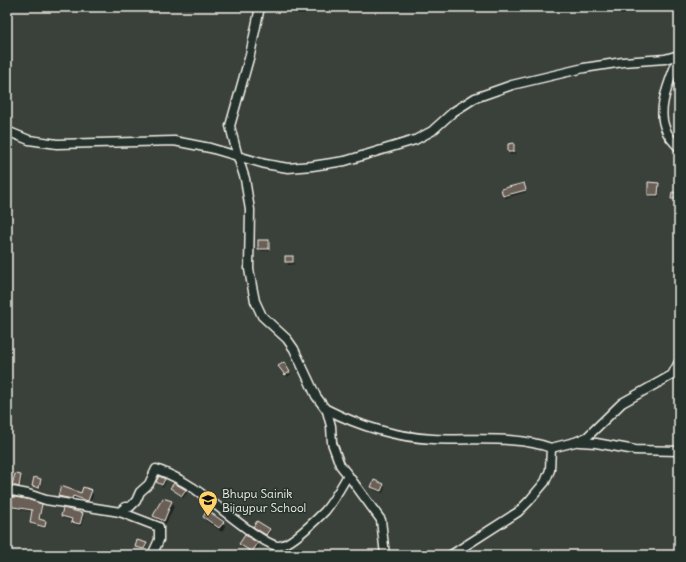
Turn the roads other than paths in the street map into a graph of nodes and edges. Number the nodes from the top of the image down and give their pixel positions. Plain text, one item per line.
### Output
1 (260, 7) edge
2 (679, 54) edge
3 (7, 131) edge
4 (679, 148) edge
5 (238, 157) junction
6 (679, 362) edge
7 (326, 409) junction
8 (575, 442) junction
9 (551, 448) junction
10 (666, 451) junction
11 (679, 451) edge
12 (679, 459) edge
13 (348, 475) junction
14 (7, 490) edge
15 (120, 512) junction
16 (152, 555) edge
17 (385, 555) edge
18 (451, 555) edge

1 - 5 street
2 - 4 street
2 - 5 street
3 - 5 street
5 - 7 street
6 - 8 street
7 - 9 street
7 - 13 street
8 - 9 street
8 - 10 street
9 - 18 street
10 - 11 street
10 - 12 street
13 - 15 street
13 - 17 street
14 - 15 street
15 - 16 street

